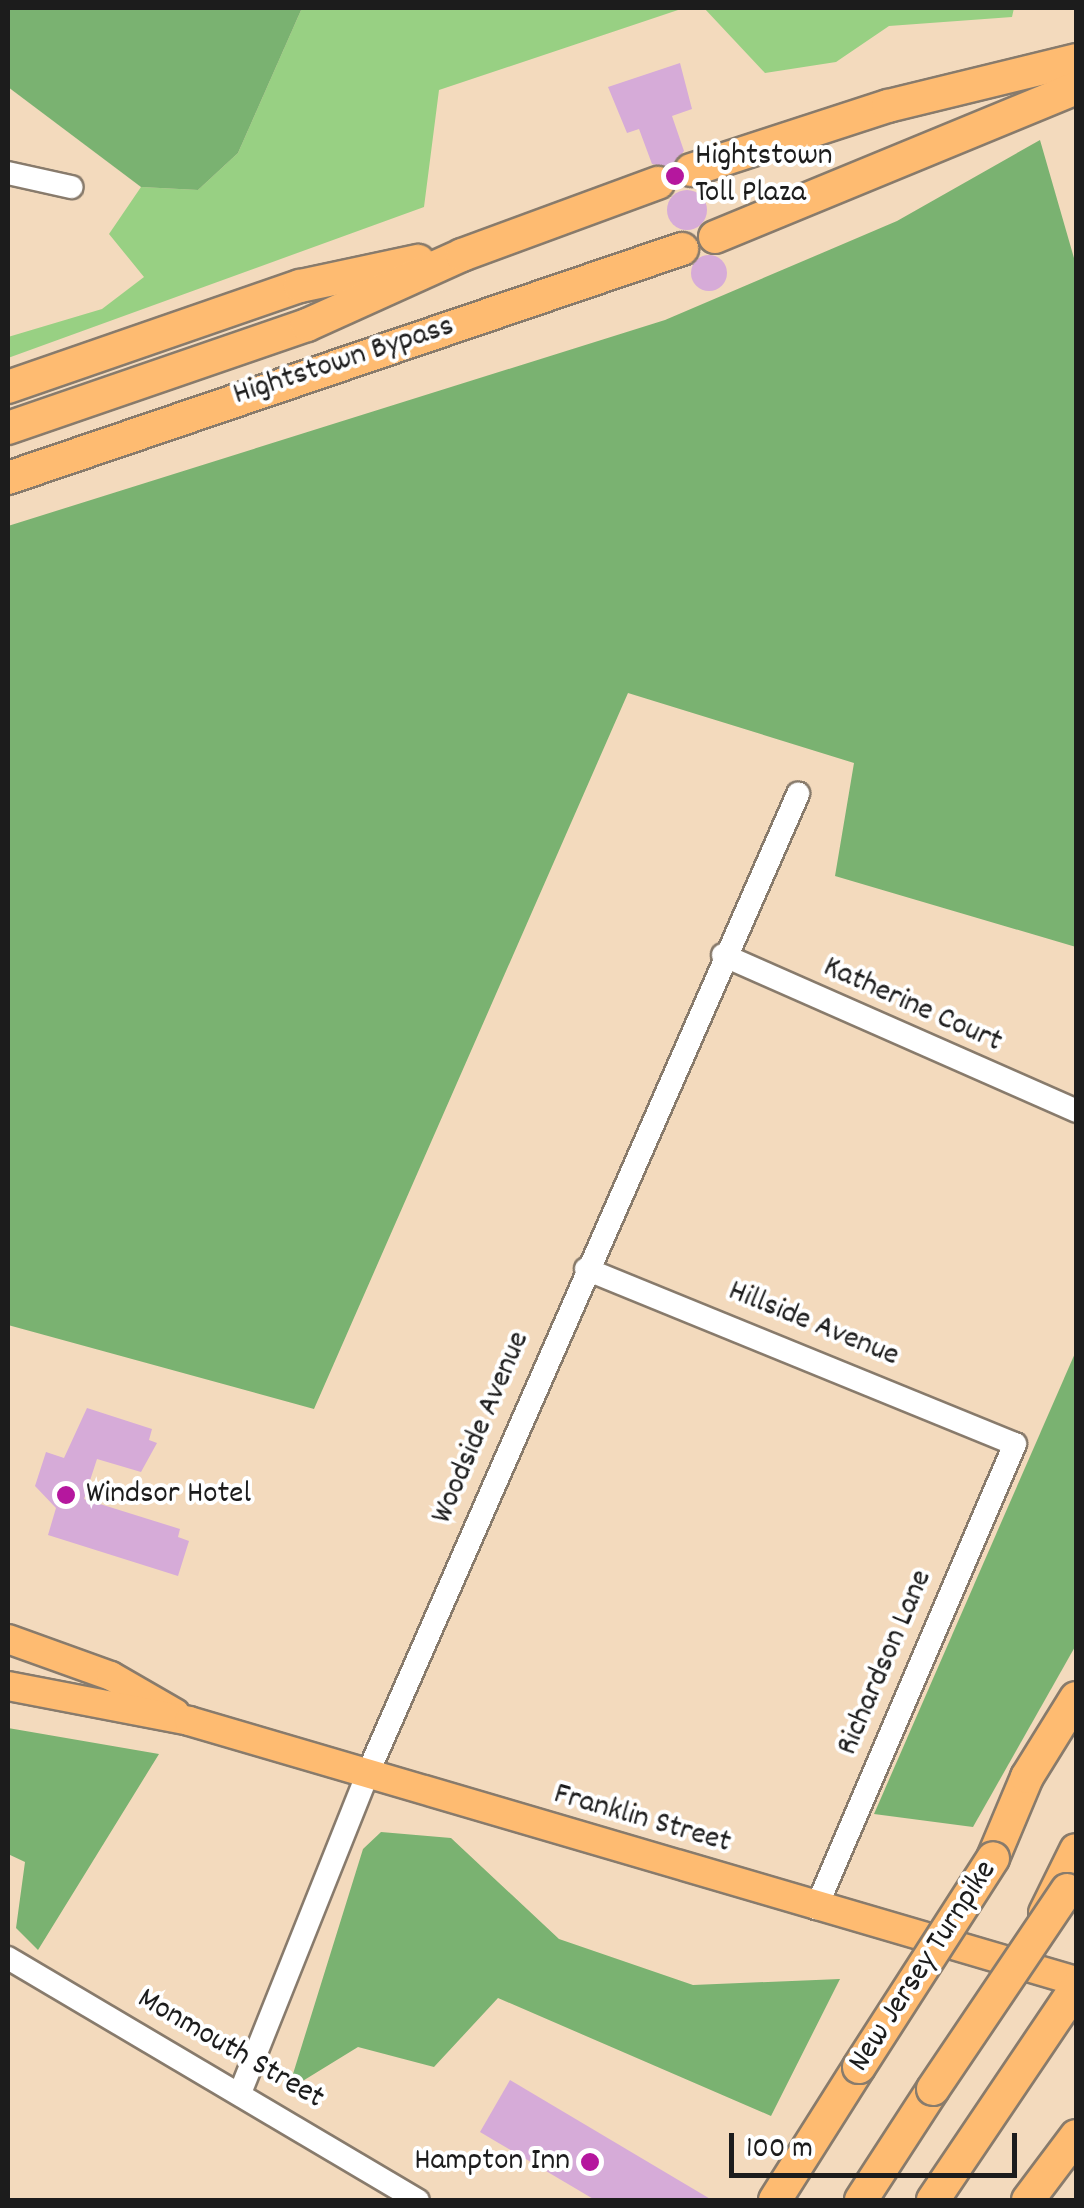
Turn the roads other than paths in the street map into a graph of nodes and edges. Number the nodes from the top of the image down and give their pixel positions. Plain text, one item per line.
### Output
1 (1076, 41) edge
2 (1076, 60) edge
3 (1076, 88) edge
4 (888, 106) junction
5 (691, 170) dead end
6 (8, 173) edge
7 (658, 183) dead end
8 (71, 187) dead end
9 (715, 238) dead end
10 (682, 249) dead end
11 (462, 254) junction
12 (8, 387) edge
13 (8, 428) edge
14 (8, 478) edge
15 (798, 794) dead end
16 (723, 955) junction
17 (1076, 1111) edge
18 (586, 1269) junction
19 (1015, 1444) joint
20 (8, 1640) edge
21 (8, 1686) edge
22 (1076, 1698) edge
23 (189, 1721) junction
24 (1076, 1737) edge
25 (366, 1775) junction
26 (1076, 1850) edge
27 (993, 1858) junction
28 (1066, 1884) edge
29 (816, 1908) junction
30 (8, 1958) edge
31 (1076, 1984) edge
32 (240, 2093) junction
33 (1069, 2146) edge
34 (418, 2200) edge
35 (775, 2200) edge
36 (861, 2200) edge
37 (933, 2200) edge
38 (1028, 2200) edge

1 - 4 highway
2 - 4 highway
3 - 9 highway
4 - 5 highway
6 - 8 street
7 - 11 highway, Hightstown Bypass
10 - 14 highway, Hightstown Bypass
11 - 12 highway
11 - 13 highway, Hightstown Bypass
15 - 16 street, Woodside Avenue
16 - 17 street, Katherine Court
16 - 18 street, Woodside Avenue
18 - 19 street, Hillside Avenue
18 - 25 street, Woodside Avenue
19 - 29 street, Richardson Lane
20 - 23 main road
21 - 23 main road
22 - 27 highway
23 - 25 main road, Franklin Street
24 - 27 highway, New Jersey Turnpike
25 - 29 main road, Franklin Street
25 - 32 street, Woodside Avenue
26 - 28 highway
27 - 35 highway, New Jersey Turnpike, bridge
28 - 36 highway, bridge
29 - 31 main road, Franklin Street
30 - 32 street, Monmouth Street
31 - 37 highway
32 - 34 street, Monmouth Street
33 - 38 highway

